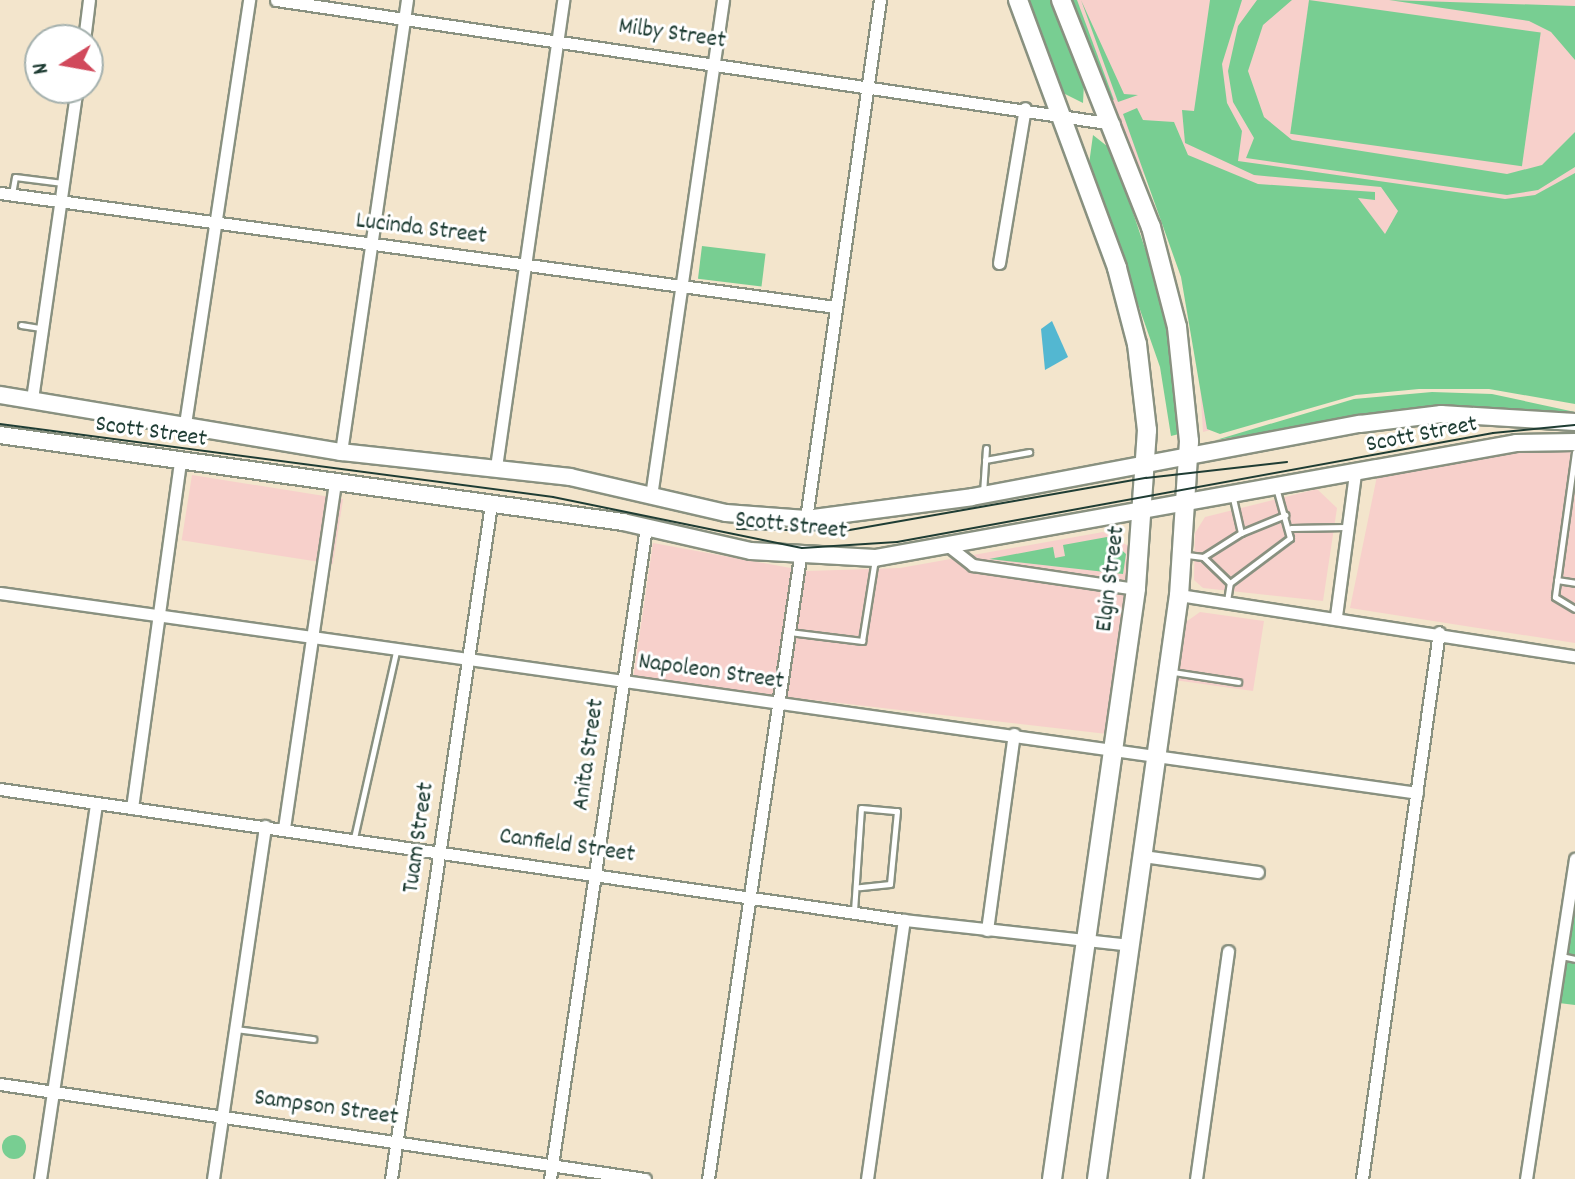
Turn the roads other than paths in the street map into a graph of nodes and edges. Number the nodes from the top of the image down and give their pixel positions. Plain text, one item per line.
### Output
1 (89, 0) edge
2 (249, 0) edge
3 (276, 0) edge
4 (407, 0) edge
5 (563, 0) edge
6 (723, 0) edge
7 (880, 0) edge
8 (1018, 0) edge
9 (1061, 0) edge
10 (405, 19) junction
11 (86, 24) edge
12 (557, 42) junction
13 (714, 63) junction
14 (867, 86) junction
15 (75, 104) edge
16 (1025, 108) junction
17 (1061, 116) junction
18 (1114, 124) junction
19 (64, 183) junction
20 (6, 194) edge
21 (61, 202) junction
22 (215, 225) junction
23 (370, 246) junction
24 (999, 263) dead end
25 (527, 265) junction
26 (681, 286) junction
27 (836, 307) junction
28 (21, 325) dead end
29 (42, 328) junction
30 (0, 395) edge
31 (32, 399) junction
32 (1575, 422) edge
33 (185, 424) junction
34 (0, 435) edge
35 (1575, 442) edge
36 (986, 448) dead end
37 (341, 452) junction
38 (1029, 452) dead end
39 (1575, 452) edge
40 (1189, 454) junction
41 (985, 460) junction
42 (180, 461) junction
43 (1147, 464) junction
44 (496, 467) junction
45 (1355, 474) junction
46 (335, 483) junction
47 (1277, 490) junction
48 (983, 494) junction
49 (651, 496) junction
50 (1233, 499) junction
51 (491, 504) junction
52 (1186, 506) junction
53 (1144, 514) junction
54 (1285, 515) junction
55 (806, 519) junction
56 (646, 527) junction
57 (1348, 527) junction
58 (1291, 528) junction
59 (1241, 533) junction
60 (951, 548) junction
61 (1182, 554) junction
62 (800, 557) junction
63 (1203, 557) junction
64 (875, 558) junction
65 (1557, 580) junction
66 (1230, 583) junction
67 (1575, 583) edge
68 (1136, 589) junction
69 (0, 593) edge
70 (1179, 595) junction
71 (1227, 601) junction
72 (1575, 609) edge
73 (1336, 616) junction
74 (158, 617) junction
75 (789, 632) junction
76 (1439, 632) junction
77 (314, 640) junction
78 (396, 652) junction
79 (1575, 656) edge
80 (468, 663) junction
81 (1168, 672) junction
82 (1238, 682) dead end
83 (623, 683) junction
84 (778, 706) junction
85 (1014, 734) junction
86 (1112, 747) junction
87 (1156, 753) junction
88 (0, 789) edge
89 (1417, 793) junction
90 (96, 804) junction
91 (132, 808) junction
92 (265, 826) junction
93 (284, 828) junction
94 (353, 839) junction
95 (440, 853) junction
96 (1143, 856) junction
97 (1575, 859) edge
98 (595, 872) junction
99 (1258, 872) dead end
100 (859, 887) junction
101 (750, 896) junction
102 (854, 912) junction
103 (904, 920) junction
104 (987, 930) junction
105 (1086, 941) junction
106 (1129, 945) junction
107 (1228, 951) dead end
108 (1560, 956) junction
109 (1575, 959) edge
110 (235, 1029) junction
111 (313, 1039) dead end
112 (0, 1084) edge
113 (52, 1093) junction
114 (222, 1117) junction
115 (397, 1142) junction
116 (552, 1165) junction
117 (40, 1179) edge
118 (213, 1179) edge
119 (391, 1179) edge
120 (550, 1179) edge
121 (645, 1179) edge
122 (708, 1179) edge
123 (867, 1179) edge
124 (1052, 1179) edge
125 (1097, 1179) edge
126 (1196, 1179) edge
127 (1362, 1179) edge
128 (1526, 1179) edge

1 - 11 street
2 - 22 street
3 - 10 street, Milby Street
4 - 10 street
5 - 12 street
6 - 13 street
7 - 14 street
8 - 17 main road, Elgin Street
9 - 18 main road
10 - 12 street, Milby Street
10 - 23 street
12 - 13 street, Milby Street
12 - 25 street
13 - 14 street, Milby Street
13 - 26 street
14 - 16 street, Milby Street
14 - 27 street
15 - 19 street
16 - 17 street, Milby Street
16 - 24 street
17 - 18 street, Milby Street
17 - 43 main road, Elgin Street
18 - 40 main road
19 - 20 lane
19 - 21 street
20 - 21 street, Lucinda Street
21 - 22 street, Lucinda Street
21 - 29 street
22 - 23 street, Lucinda Street
22 - 33 street
23 - 25 street, Lucinda Street
23 - 37 street
25 - 26 street, Lucinda Street
25 - 44 street
26 - 27 street, Lucinda Street
26 - 49 street
27 - 55 street
28 - 29 lane
29 - 31 street
30 - 31 main road, Scott Street
31 - 33 main road, Scott Street
32 - 40 main road, Scott Street
33 - 37 main road, Scott Street
34 - 42 main road, Scott Street
35 - 45 main road, Scott Street
36 - 41 lane
37 - 44 main road, Scott Street
38 - 41 lane
39 - 65 lane
40 - 43 main road, Scott Street
40 - 52 main road
41 - 48 lane
42 - 46 main road, Scott Street
42 - 74 street
43 - 48 main road, Scott Street
43 - 53 main road, Elgin Street
44 - 49 main road, Scott Street
45 - 47 main road, Scott Street
45 - 57 street
46 - 51 main road, Scott Street
46 - 77 street
47 - 50 main road, Scott Street
47 - 54 lane
48 - 55 main road, Scott Street
49 - 55 main road, Scott Street
50 - 52 main road, Scott Street
50 - 59 lane
51 - 56 main road, Scott Street
51 - 80 street, Tuam Street
52 - 53 main road, Scott Street
52 - 61 main road
53 - 60 main road, Scott Street
53 - 68 main road, Elgin Street
54 - 58 lane
54 - 59 lane
56 - 62 main road, Scott Street
56 - 83 street, Anita Street
57 - 58 lane
57 - 73 street
58 - 66 lane
59 - 63 lane
60 - 64 main road, Scott Street
60 - 68 street
61 - 63 lane
61 - 70 main road
62 - 64 main road, Scott Street
62 - 75 street
63 - 66 lane
64 - 75 lane
65 - 67 lane
65 - 72 lane
66 - 71 lane
68 - 86 main road, Elgin Street
69 - 74 street, Napoleon Street
70 - 71 street
70 - 81 main road
71 - 73 street
73 - 76 street
74 - 77 street, Napoleon Street
74 - 91 street
75 - 84 street
76 - 79 street
76 - 89 street
77 - 78 street, Napoleon Street
77 - 93 street
78 - 80 street, Napoleon Street
78 - 94 lane
80 - 83 street, Napoleon Street
80 - 95 street, Tuam Street
81 - 82 lane
81 - 87 main road
83 - 84 street, Napoleon Street
83 - 98 street, Anita Street
84 - 85 street, Napoleon Street
84 - 101 street
85 - 86 street, Napoleon Street
85 - 104 street
86 - 87 street, Napoleon Street
86 - 105 main road, Elgin Street
87 - 89 street, Napoleon Street
87 - 96 main road
88 - 90 street, Canfield Street
89 - 127 street
90 - 91 street, Canfield Street
90 - 113 street
91 - 92 street, Canfield Street
92 - 93 street, Canfield Street
92 - 110 street
93 - 94 street, Canfield Street
94 - 95 street, Canfield Street
95 - 98 street, Canfield Street
95 - 115 street, Tuam Street
96 - 99 street
96 - 106 main road
97 - 108 street
98 - 101 street, Canfield Street
98 - 116 street, Anita Street
100 - 100 lane
100 - 102 lane
101 - 102 street, Canfield Street
101 - 122 street
102 - 103 street, Canfield Street
103 - 104 street, Canfield Street
103 - 123 street
104 - 105 street, Canfield Street
105 - 106 street, Canfield Street
105 - 124 main road, Elgin Street
106 - 125 main road
107 - 126 street
108 - 109 lane
108 - 128 street
110 - 111 lane
110 - 114 street
112 - 113 street, Sampson Street
113 - 114 street, Sampson Street
113 - 117 street
114 - 115 street, Sampson Street
114 - 118 street
115 - 116 street, Sampson Street
115 - 119 street, Tuam Street
116 - 120 street, Anita Street
116 - 121 street, Sampson Street

